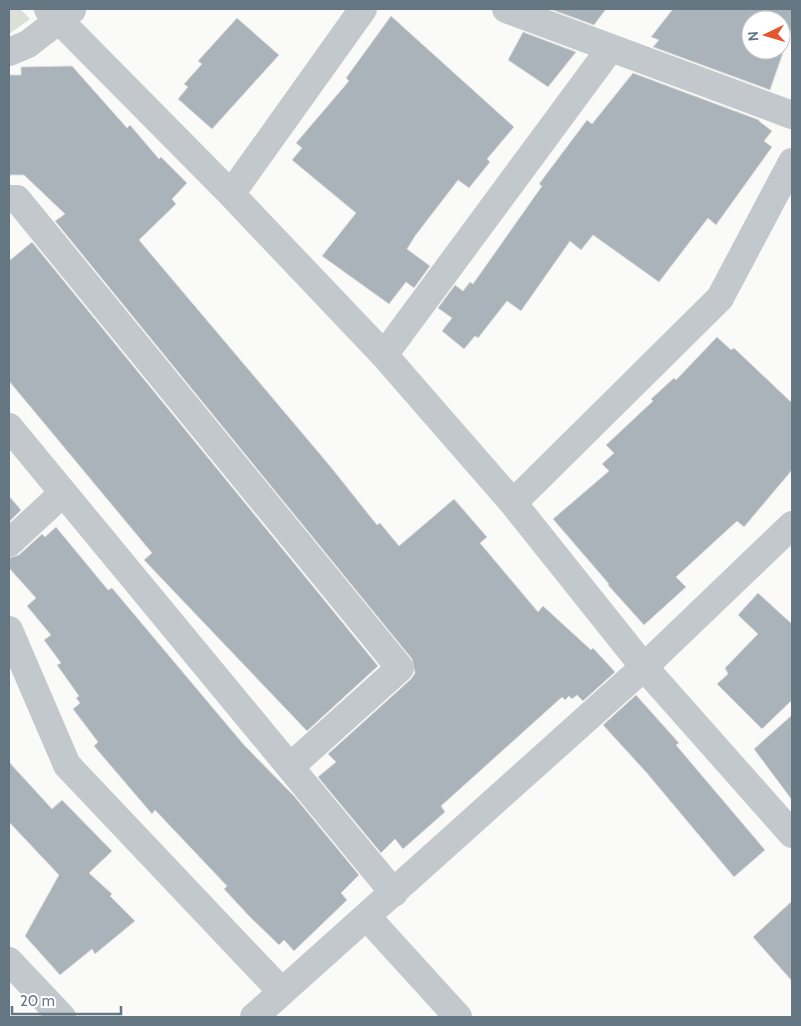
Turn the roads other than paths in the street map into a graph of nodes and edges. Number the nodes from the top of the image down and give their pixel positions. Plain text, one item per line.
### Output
1 (363, 9) edge
2 (510, 9) edge
3 (60, 13) edge
4 (610, 49) junction
5 (9, 52) edge
6 (792, 115) edge
7 (792, 162) edge
8 (231, 194) junction
9 (9, 199) edge
10 (384, 355) junction
11 (9, 427) edge
12 (63, 493) junction
13 (513, 504) junction
14 (792, 525) edge
15 (9, 543) edge
16 (9, 630) edge
17 (644, 667) junction
18 (290, 767) junction
19 (792, 834) edge
20 (394, 893) junction
21 (367, 917) junction
22 (9, 961) edge
23 (282, 992) junction
24 (62, 1017) edge
25 (254, 1017) edge
26 (458, 1017) edge

1 - 8 street
2 - 4 street
3 - 5 street
3 - 8 street
4 - 6 street
4 - 10 street
7 - 13 street
8 - 10 street
9 - 18 street
10 - 13 street
11 - 12 street
12 - 15 street
12 - 18 street
13 - 17 street
14 - 17 street
16 - 23 street
17 - 19 street
17 - 20 street
18 - 20 street
20 - 21 street
21 - 23 street
21 - 26 street
22 - 24 street
23 - 25 street

